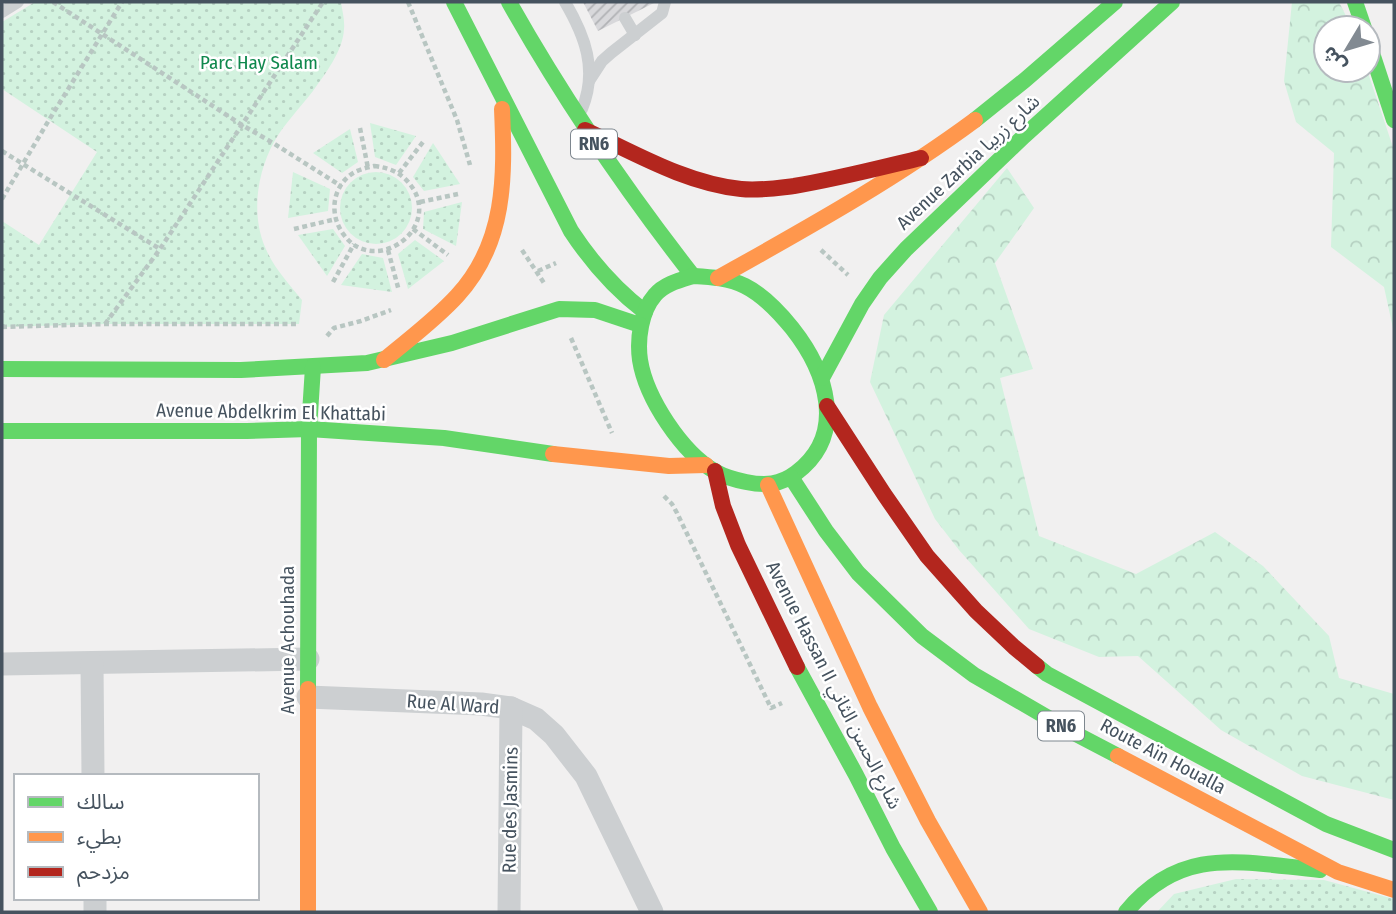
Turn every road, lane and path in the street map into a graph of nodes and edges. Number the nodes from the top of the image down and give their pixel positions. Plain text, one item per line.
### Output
1 (18, 2) edge
2 (53, 2) edge
3 (122, 2) edge
4 (324, 2) edge
5 (408, 2) edge
6 (454, 2) edge
7 (509, 2) edge
8 (565, 2) edge
9 (665, 2) edge
10 (1115, 2) edge
11 (1172, 2) edge
12 (2, 12) edge
13 (625, 18) dead end
14 (102, 34) junction
15 (635, 35) junction
16 (589, 81) junction
17 (1382, 84) edge
18 (502, 96) junction
19 (1394, 120) edge
20 (582, 124) junction
21 (242, 125) junction
22 (360, 128) dead end
23 (423, 142) dead end
24 (2, 151) edge
25 (921, 158) junction
26 (23, 164) junction
27 (470, 166) dead end
28 (368, 168) junction
29 (399, 173) junction
30 (341, 186) junction
31 (458, 194) dead end
32 (2, 199) edge
33 (420, 202) junction
34 (336, 219) junction
35 (294, 229) dead end
36 (413, 229) junction
37 (354, 244) junction
38 (160, 249) junction
39 (388, 250) junction
40 (448, 255) dead end
41 (455, 255) dead end
42 (450, 262) dead end
43 (693, 276) junction
44 (718, 278) junction
45 (333, 282) dead end
46 (400, 291) dead end
47 (395, 309) dead end
48 (642, 319) junction
49 (105, 324) junction
50 (299, 324) dead end
51 (2, 327) edge
52 (384, 360) junction
53 (313, 367) junction
54 (2, 369) edge
55 (822, 378) junction
56 (827, 406) junction
57 (309, 429) junction
58 (2, 431) edge
59 (711, 468) junction
60 (791, 477) junction
61 (768, 485) junction
62 (308, 659) junction
63 (2, 664) edge
64 (92, 664) junction
65 (308, 697) junction
66 (511, 708) junction
67 (93, 774) edge
68 (1394, 850) edge
69 (1338, 872) junction
70 (1394, 890) edge
71 (308, 912) edge
72 (509, 912) edge
73 (652, 912) edge
74 (930, 912) edge
75 (980, 912) edge
76 (1126, 912) edge

1 - 12 lane
2 - 14 path
3 - 14 path
4 - 21 path
5 - 27 path
6 - 18 main road
7 - 20 main road, RN6
8 - 16 lane
9 - 15 lane
10 - 25 main road, Avenue Zarbia شارع زربيا
11 - 55 main road, Avenue Zarbia شارع زربيا
13 - 15 lane
14 - 21 path
14 - 26 path
15 - 16 lane
16 - 20 lane
17 - 19 main road
18 - 48 main road
18 - 52 main road
20 - 25 main road
20 - 43 main road, RN6
21 - 30 path
21 - 38 path
22 - 28 path
23 - 29 path
24 - 26 path
25 - 44 main road, Avenue Zarbia شارع زربيا
26 - 32 path
26 - 38 path
28 - 29 path
28 - 30 path
29 - 33 path
30 - 34 path
31 - 33 path
33 - 36 path
34 - 35 path
34 - 37 path
36 - 39 path
36 - 40 path
37 - 39 path
37 - 45 path
38 - 49 path
39 - 46 path
41 - 42 path
43 - 44 main road, RN6
43 - 48 main road, RN6
44 - 55 main road, RN6
47 - 53 path
48 - 52 main road
48 - 59 main road, RN6
49 - 50 path
49 - 51 path
52 - 53 main road
53 - 54 main road
53 - 57 main road, Avenue Achouhada
55 - 56 main road, RN6
56 - 60 main road, RN6
56 - 68 main road, Route Aïn Houalla / RN6
57 - 58 main road, Avenue Abdelkrim El Khattabi
57 - 59 main road, Avenue Abdelkrim El Khattabi
57 - 62 main road, Avenue Achouhada
59 - 61 main road, RN6
59 - 74 main road, Avenue Hassan II شارع الحسن الثاني
60 - 61 main road, RN6
60 - 69 main road, Route Aïn Houalla / RN6
61 - 75 main road, Avenue Hassan II شارع الحسن الثاني
62 - 64 street
62 - 65 main road, Avenue Achouhada
63 - 64 street
64 - 67 street
65 - 66 street, Rue Al Ward
65 - 71 main road, Avenue Achouhada
66 - 72 street, Rue des Jasmins
66 - 73 street, Rue Al Ward
69 - 70 main road, Route Aïn Houalla / RN6
69 - 76 main road

